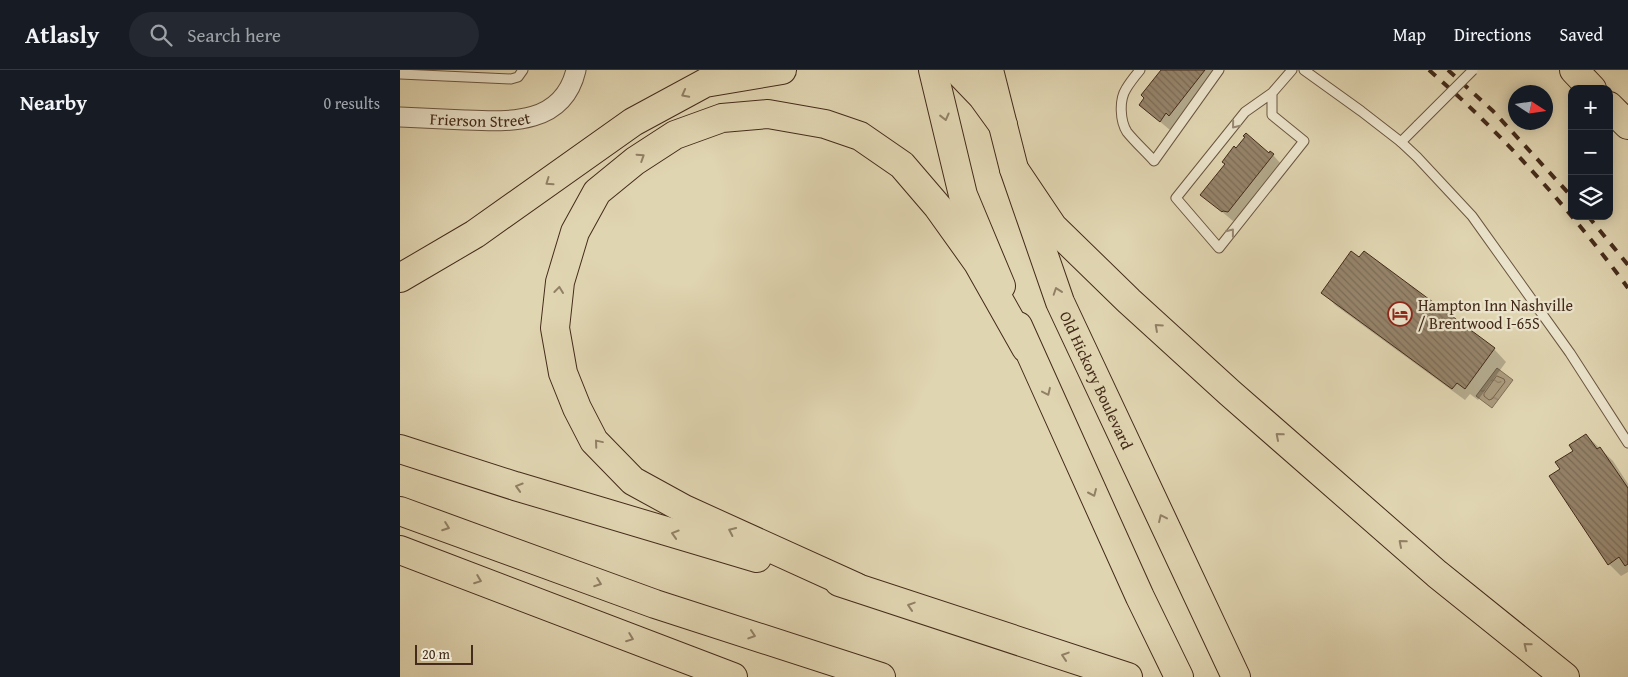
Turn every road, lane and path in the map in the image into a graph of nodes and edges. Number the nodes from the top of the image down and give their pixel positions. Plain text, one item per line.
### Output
1 (523, 70) edge
2 (576, 70) edge
3 (782, 70) edge
4 (933, 70) edge
5 (957, 70) edge
6 (989, 70) edge
7 (1140, 70) edge
8 (1219, 70) edge
9 (1292, 70) edge
10 (1304, 70) edge
11 (1473, 70) edge
12 (1574, 70) edge
13 (400, 74) edge
14 (1588, 85) edge
15 (1272, 93) junction
16 (1613, 110) edge
17 (400, 117) edge
18 (1003, 125) junction
19 (1628, 125) edge
20 (1401, 142) junction
21 (1014, 169) junction
22 (400, 278) edge
23 (1026, 348) junction
24 (1628, 443) edge
25 (400, 449) edge
26 (400, 510) edge
27 (400, 550) edge
28 (856, 588) junction
29 (733, 677) edge
30 (881, 677) edge
31 (1128, 677) edge
32 (1179, 677) edge
33 (1236, 677) edge
34 (1565, 677) edge

1 - 13 lane
2 - 17 street, Frierson Street
3 -> 22 main road
4 -> 23 main road
5 - 18 main road
6 - 18 main road, Old Hickory Boulevard
7 - 8 lane
9 - 15 lane
10 - 20 lane
11 - 20 lane, bridge
12 - 14 main road
15 -> 15 lane
16 - 19 main road
18 - 21 main road, Old Hickory Boulevard
20 - 24 lane
33 -> 21 main road, Old Hickory Boulevard
34 -> 21 main road
28 -> 23 main road
23 -> 32 main road
28 -> 25 main road
26 -> 30 main road
27 -> 29 main road
31 -> 28 main road

